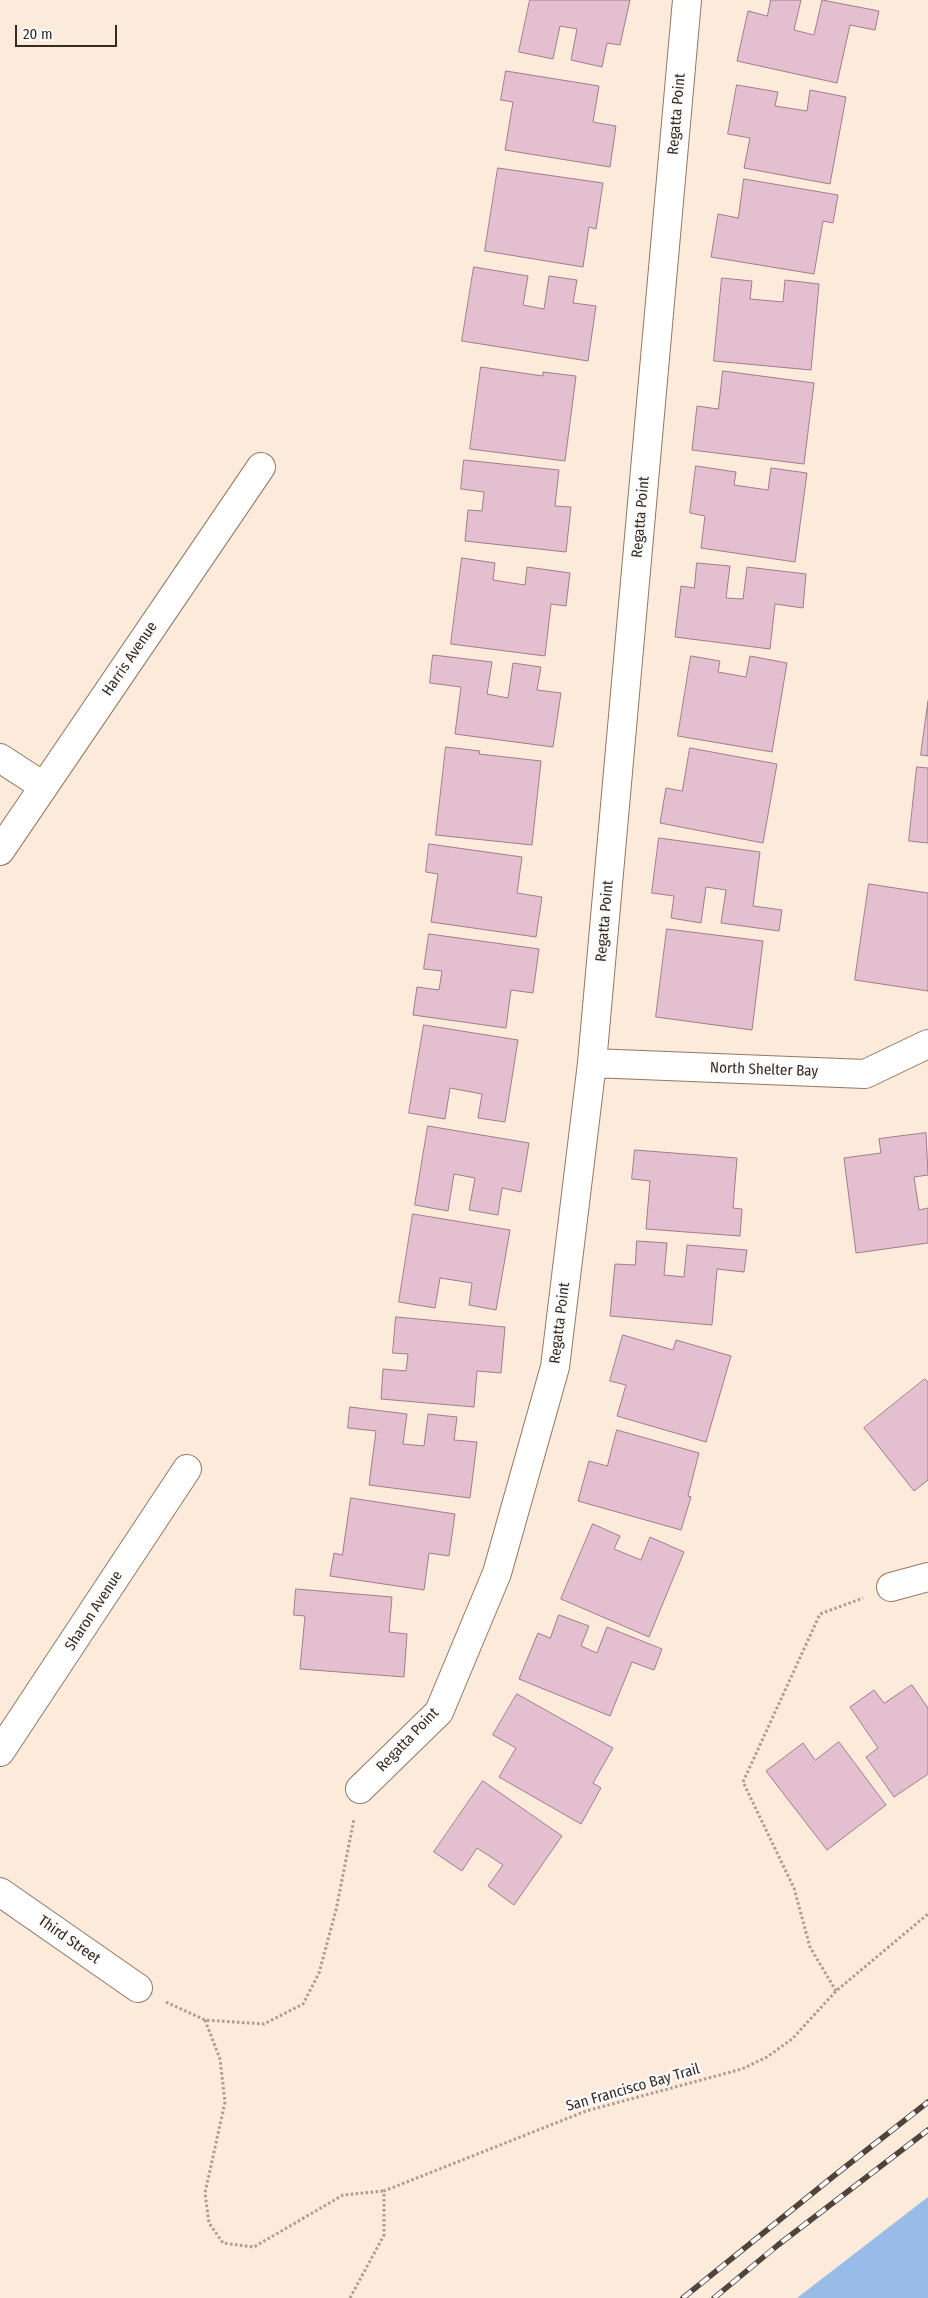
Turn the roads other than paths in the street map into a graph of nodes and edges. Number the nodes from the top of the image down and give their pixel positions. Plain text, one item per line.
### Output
1 (687, 0) edge
2 (261, 467) dead end
3 (0, 758) edge
4 (43, 786) junction
5 (0, 851) edge
6 (928, 1044) edge
7 (592, 1064) junction
8 (187, 1469) dead end
9 (928, 1576) edge
10 (892, 1587) road end
11 (0, 1752) edge
12 (360, 1789) road end
13 (0, 1892) edge
14 (138, 1988) road end

1 - 7 street, Regatta Point
2 - 4 street, Harris Avenue
3 - 4 street
4 - 5 street, Harris Avenue
6 - 7 street, North Shelter Bay
7 - 12 street, Regatta Point
8 - 11 street, Sharon Avenue
9 - 10 street
13 - 14 street, Third Street

